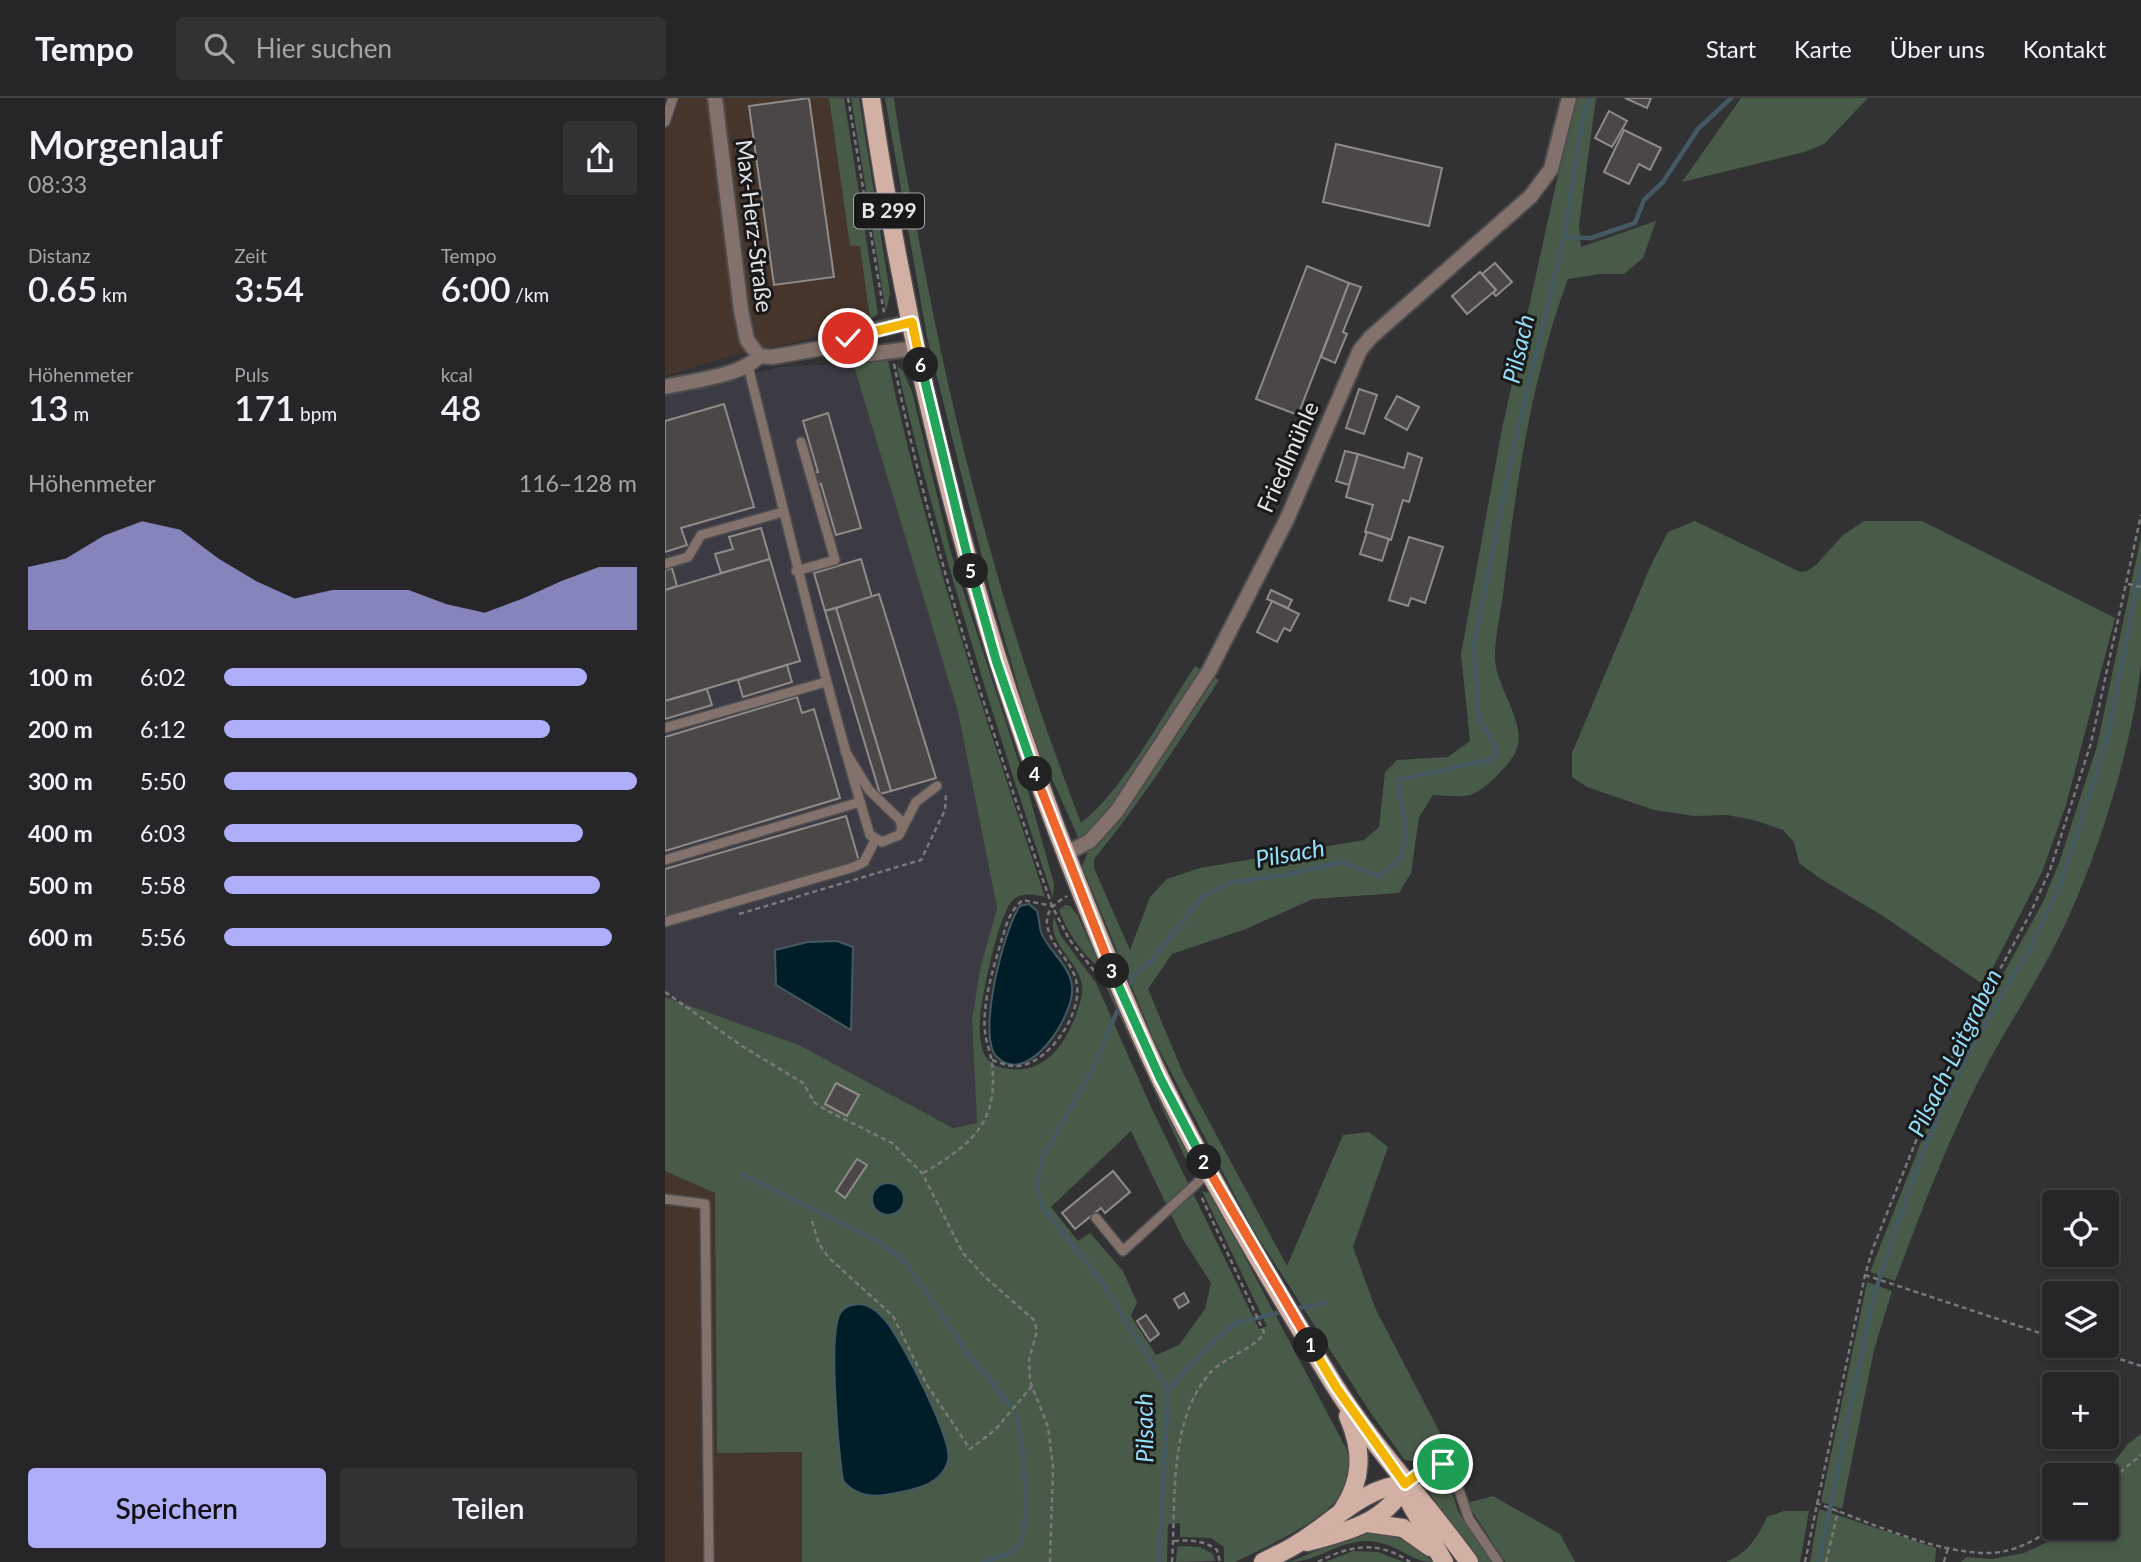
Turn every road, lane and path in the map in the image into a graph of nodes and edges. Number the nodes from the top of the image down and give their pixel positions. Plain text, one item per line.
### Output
1 (673, 98) edge
2 (715, 98) edge
3 (848, 98) edge
4 (871, 98) edge
5 (1569, 98) edge
6 (665, 122) edge
7 (884, 310) dead end
8 (912, 322) junction
9 (829, 348) junction
10 (917, 348) junction
11 (753, 361) junction
12 (894, 366) dead end
13 (665, 387) edge
14 (801, 442) dead end
15 (783, 512) junction
16 (2141, 514) edge
17 (665, 564) edge
18 (796, 571) junction
19 (2128, 583) junction
20 (2141, 587) edge
21 (826, 681) junction
22 (665, 728) edge
23 (845, 751) junction
24 (937, 786) dead end
25 (860, 802) junction
26 (902, 829) junction
27 (875, 840) junction
28 (1065, 855) junction
29 (665, 860) edge
30 (1052, 906) junction
31 (665, 922) edge
32 (1106, 975) junction
33 (665, 992) edge
34 (992, 1060) junction
35 (1209, 1172) junction
36 (922, 1173) junction
37 (665, 1199) edge
38 (1095, 1219) dead end
39 (812, 1221) dead end
40 (1864, 1275) junction
41 (1256, 1310) dead end
42 (2042, 1334) edge
43 (2117, 1358) edge
44 (2141, 1366) edge
45 (1032, 1387) junction
46 (1336, 1387) junction
47 (2141, 1455) edge
48 (2119, 1473) edge
49 (1405, 1484) junction
50 (1816, 1503) junction
51 (1836, 1510) junction
52 (1342, 1512) junction
53 (1366, 1523) junction
54 (2042, 1533) edge
55 (1174, 1541) junction
56 (1297, 1545) junction
57 (1948, 1548) junction
58 (1441, 1558) edge
59 (709, 1562) edge
60 (1051, 1562) edge
61 (1173, 1562) edge
62 (1220, 1562) edge
63 (1263, 1562) edge
64 (1318, 1562) edge
65 (1410, 1562) edge
66 (1469, 1562) edge
67 (1498, 1562) edge
68 (1805, 1562) edge
69 (1826, 1562) edge
70 (1944, 1562) edge

1 - 6 lane
2 - 11 street, Max-Herz-Straße
3 - 7 path
4 - 8 main road, B 299
5 - 28 street, Friedlmühle
8 - 9 street
8 - 10 main road, B 299
9 - 10 street
9 - 11 street
10 - 28 main road, B 299
11 - 13 street
11 - 15 lane
12 - 30 path
14 - 18 lane
15 - 17 lane
15 - 18 lane
16 - 19 path
18 - 21 lane
19 - 20 path
19 - 40 path
21 - 22 lane
21 - 23 lane
23 - 25 lane
23 - 26 lane
24 - 26 lane
25 - 27 lane
25 - 29 lane
26 - 27 lane
27 - 31 lane
28 - 32 main road, B 299
30 - 32 path
30 - 34 path
30 - 34 path
32 - 35 main road, B 299
33 - 36 path
34 - 36 path
35 - 38 lane
35 - 46 main road, B 299
36 - 45 path
37 - 59 lane
39 - 45 path
40 - 42 path
40 - 50 path
41 - 55 path
43 - 44 path
45 - 60 path
46 - 49 main road, B 299
46 - 52 main road
47 - 48 path
49 - 52 main road
49 - 53 main road
49 - 58 main road, B 299
49 - 66 main road, B 299
49 - 67 lane
50 - 51 path
50 - 68 path
51 - 57 path
51 - 69 path
52 - 56 main road
53 - 56 main road
53 - 58 main road
54 - 57 path
55 - 61 path
55 - 62 path
56 - 63 main road
57 - 70 path
64 - 65 path

